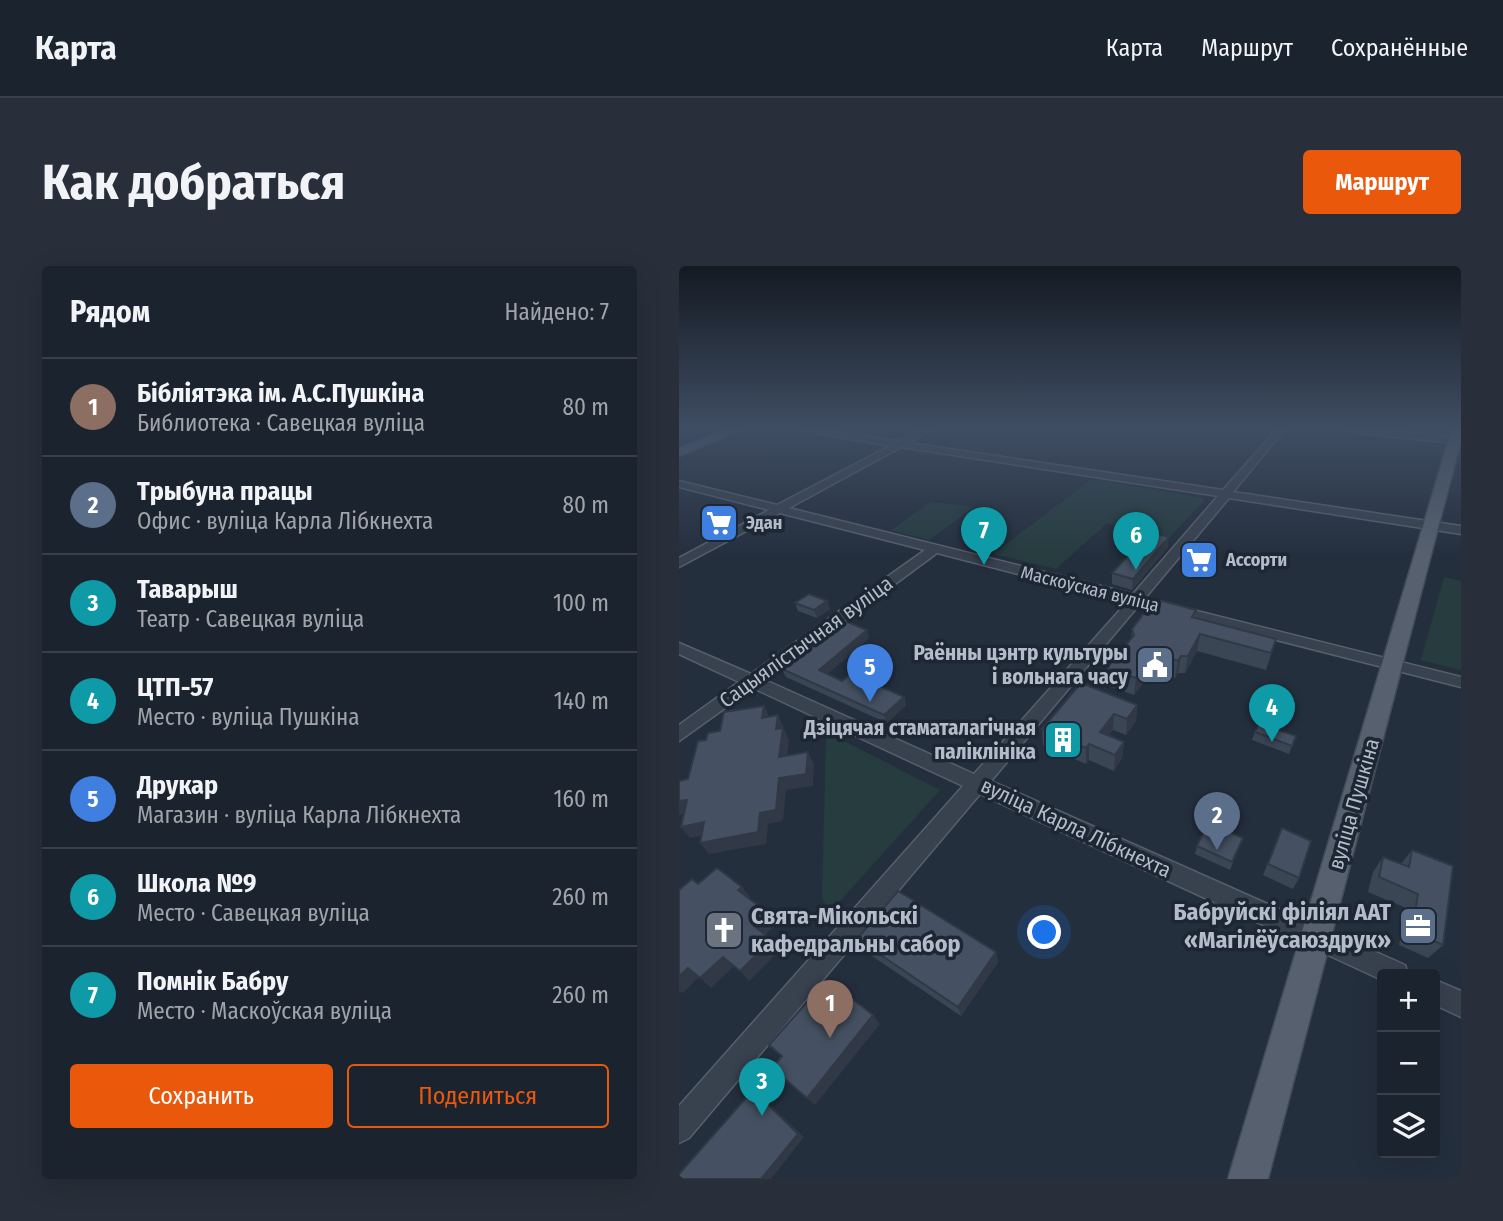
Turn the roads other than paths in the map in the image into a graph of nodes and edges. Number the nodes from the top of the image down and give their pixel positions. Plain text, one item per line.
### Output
1 (848, 472) edge
2 (1077, 472) edge
3 (1245, 472) edge
4 (1448, 472) edge
5 (679, 484) edge
6 (1227, 494) junction
7 (778, 509) junction
8 (1432, 525) junction
9 (1461, 530) edge
10 (933, 550) junction
11 (679, 563) edge
12 (1136, 600) junction
13 (679, 648) edge
14 (1393, 665) junction
15 (751, 682) junction
16 (1461, 682) edge
17 (679, 734) edge
18 (977, 783) junction
19 (1317, 938) junction
20 (1385, 969) edge
21 (1440, 994) edge
22 (1461, 1004) edge
23 (679, 1128) edge
24 (1248, 1179) edge

1 - 7 street
2 - 6 street
3 - 6 street
4 - 8 main road, вуліца Пушкіна
5 - 7 street, Маскоўская вуліца
6 - 8 street
6 - 12 street
7 - 10 street, Маскоўская вуліца
7 - 11 street
8 - 9 street
8 - 14 main road, вуліца Пушкіна
10 - 12 street, Маскоўская вуліца
10 - 15 street, Сацыялістычная вуліца
12 - 14 street, Маскоўская вуліца
12 - 18 street
13 - 15 street, вуліца Карла Лібкнехта
14 - 16 street, Маскоўская вуліца
14 - 19 main road, вуліца Пушкіна
15 - 17 street, Сацыялістычная вуліца
15 - 18 street, вуліца Карла Лібкнехта
18 - 19 street, вуліца Карла Лібкнехта
18 - 23 street
19 - 20 street, вуліца Карла Лібкнехта
19 - 24 main road, вуліца Пушкіна
21 - 22 street

